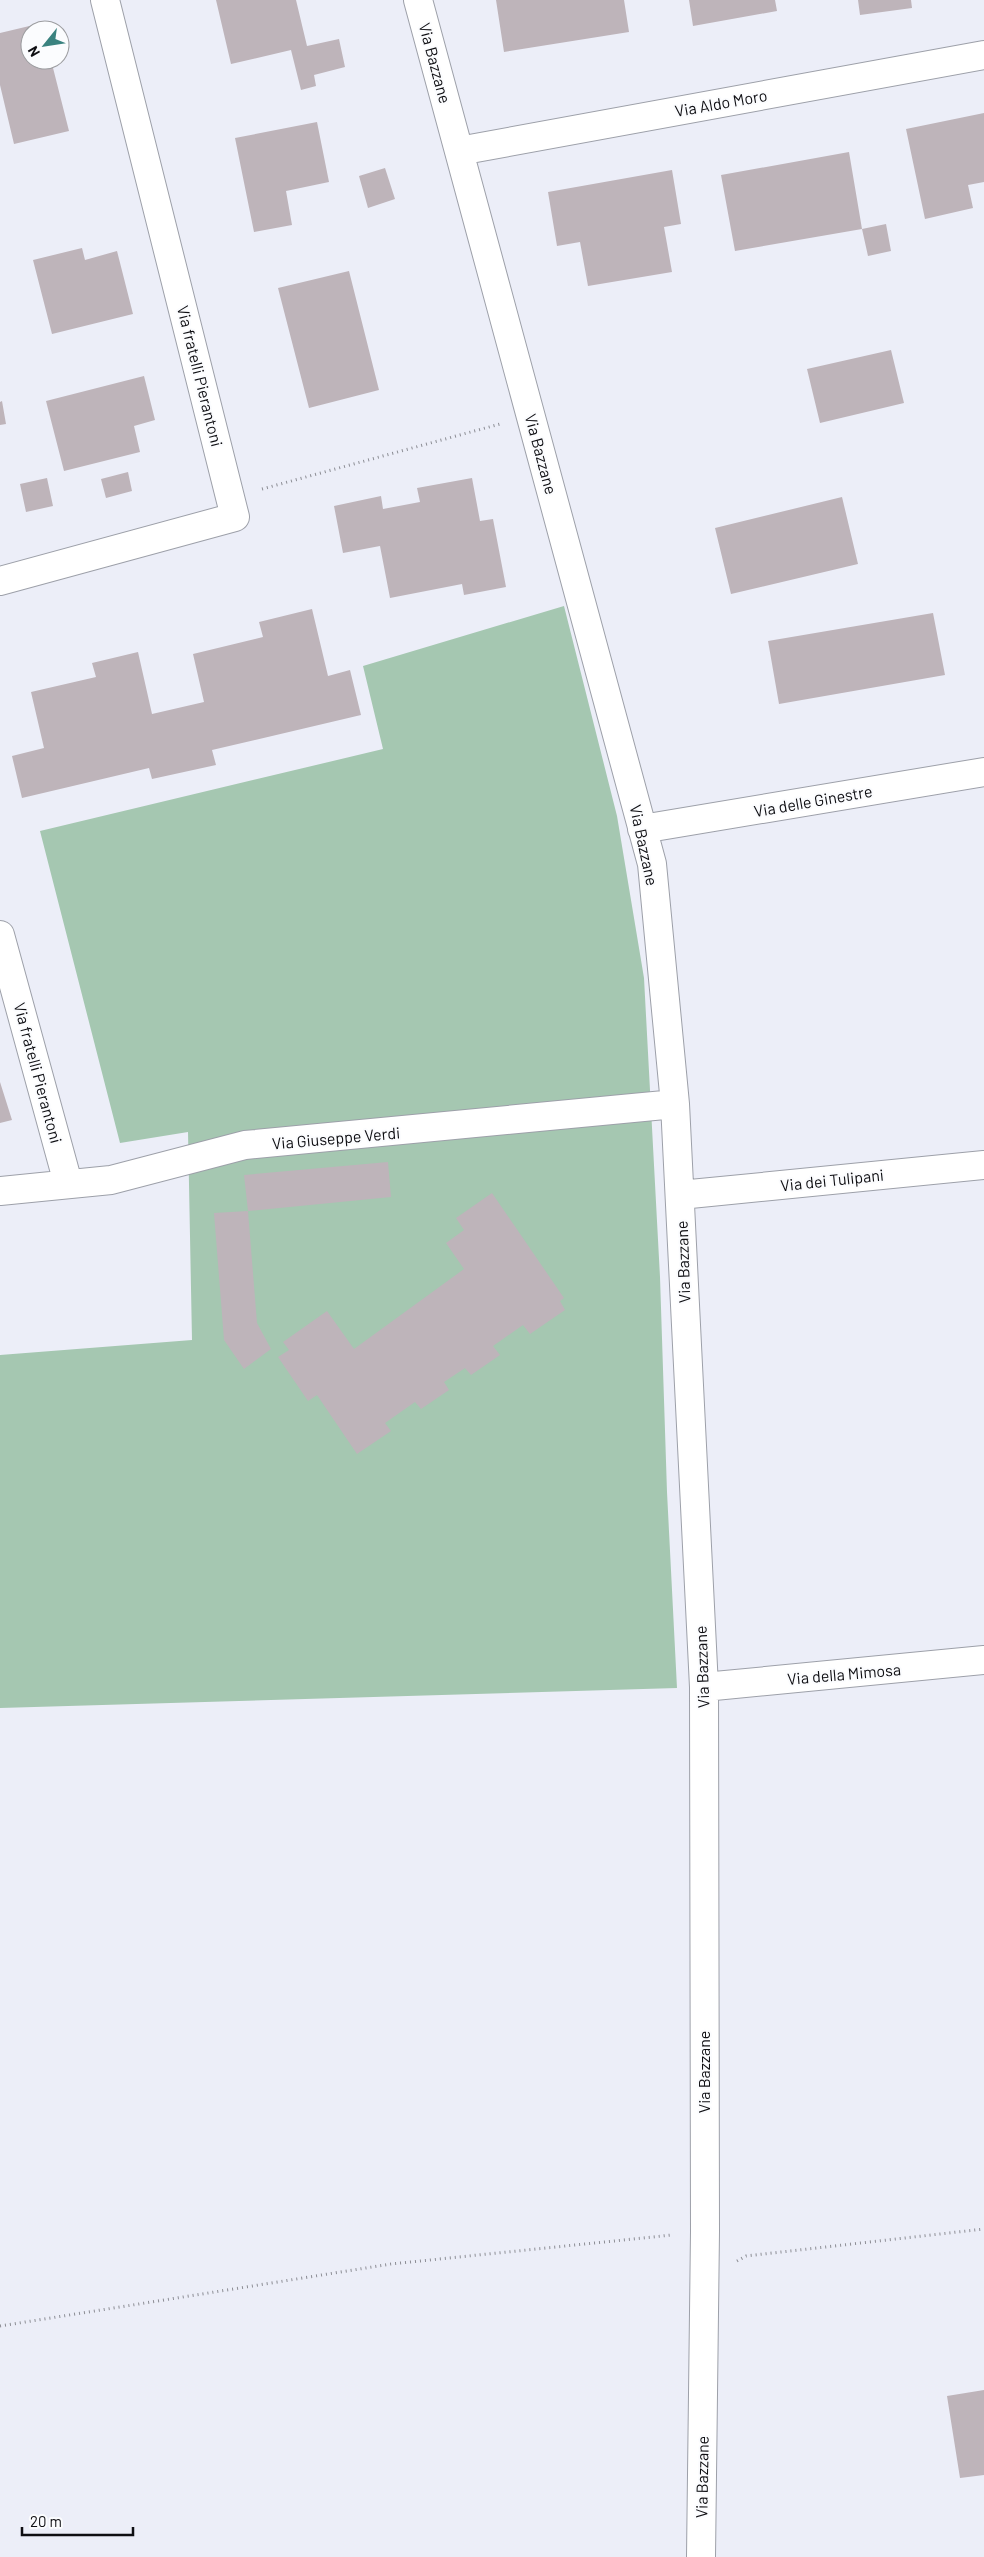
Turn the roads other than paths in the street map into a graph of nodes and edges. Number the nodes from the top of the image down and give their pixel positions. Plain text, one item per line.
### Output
1 (105, 0) edge
2 (418, 0) edge
3 (984, 55) edge
4 (459, 151) junction
5 (0, 581) edge
6 (984, 772) edge
7 (642, 829) junction
8 (0, 935) edge
9 (675, 1104) junction
10 (984, 1165) edge
11 (68, 1183) junction
12 (0, 1191) edge
13 (680, 1195) junction
14 (984, 1660) edge
15 (704, 1687) junction
16 (701, 2557) edge

1 - 5 street, Via fratelli Pierantoni
2 - 4 street, Via Bazzane
3 - 4 street, Via Aldo Moro
4 - 7 street, Via Bazzane
6 - 7 street, Via delle Ginestre
7 - 9 street, Via Bazzane
8 - 11 street, Via fratelli Pierantoni
9 - 11 street, Via Giuseppe Verdi
9 - 13 street, Via Bazzane
10 - 13 street, Via dei Tulipani
11 - 12 street, Via Giuseppe Verdi
13 - 15 street, Via Bazzane
14 - 15 street, Via della Mimosa
15 - 16 street, Via Bazzane

